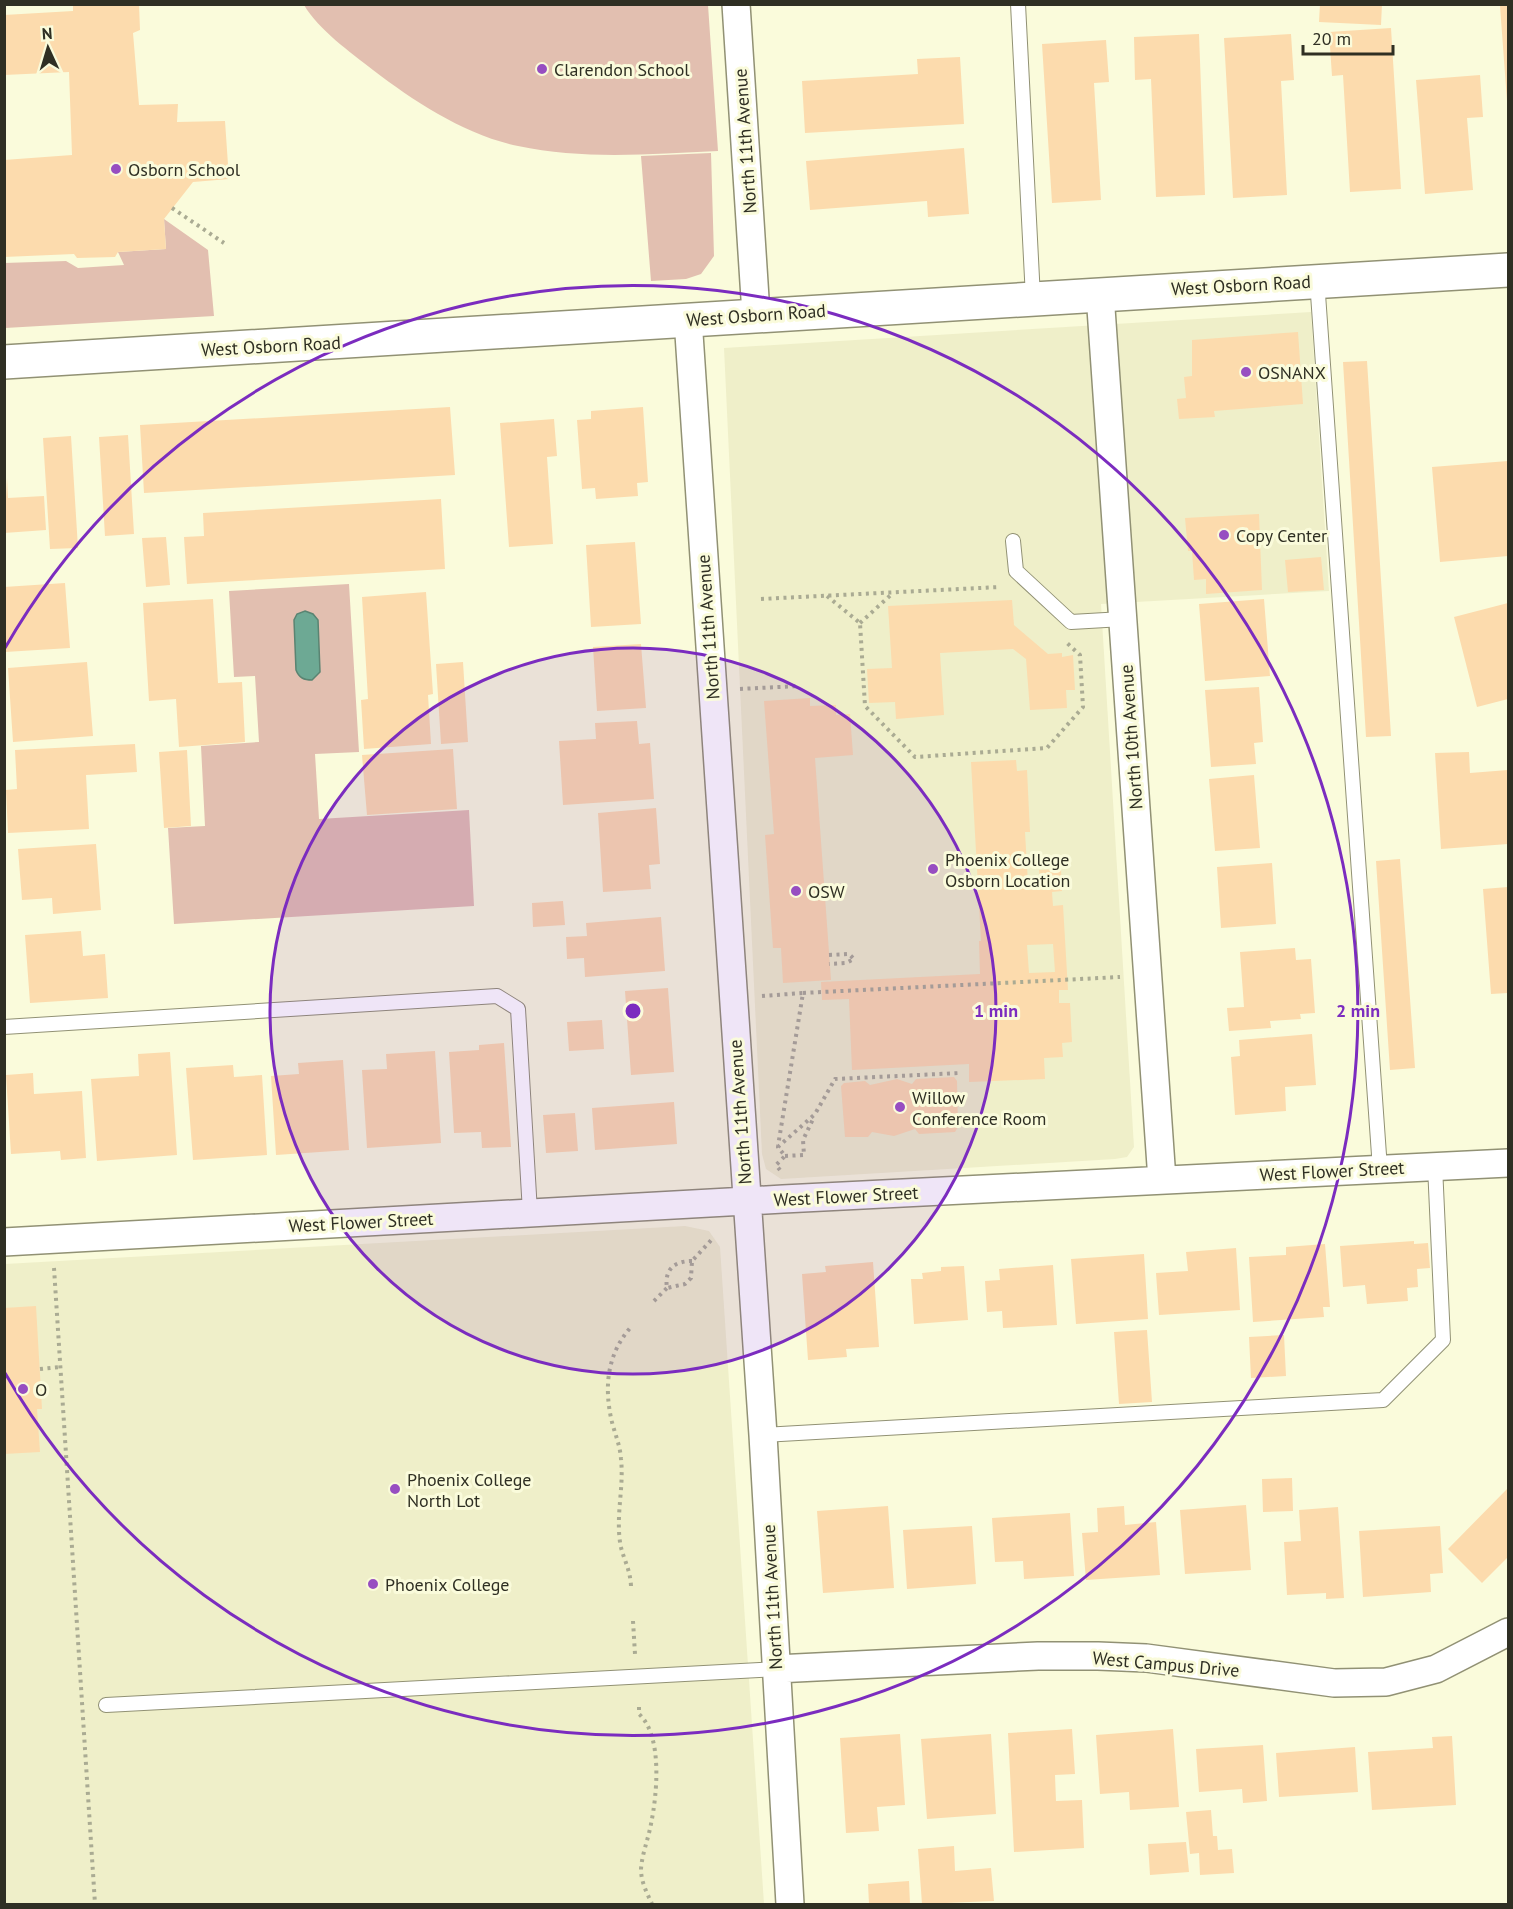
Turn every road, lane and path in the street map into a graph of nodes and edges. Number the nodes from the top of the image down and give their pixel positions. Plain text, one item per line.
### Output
1 (736, 4) edge
2 (1018, 4) edge
3 (172, 208) dead end
4 (224, 243) dead end
5 (1509, 270) edge
6 (1317, 280) junction
7 (1100, 294) junction
8 (1033, 298) junction
9 (756, 314) junction
10 (688, 319) junction
11 (4, 362) edge
12 (1013, 541) dead end
13 (1004, 587) dead end
14 (893, 593) junction
15 (827, 596) junction
16 (761, 599) dead end
17 (1123, 619) junction
18 (860, 623) junction
19 (1063, 640) dead end
20 (799, 686) dead end
21 (712, 691) junction
22 (829, 955) dead end
23 (829, 964) dead end
24 (1148, 975) junction
25 (803, 993) junction
26 (733, 999) junction
27 (4, 1027) edge
28 (960, 1073) dead end
29 (815, 1114) junction
30 (778, 1147) junction
31 (785, 1156) junction
32 (1509, 1163) edge
33 (776, 1165) dead end
34 (1435, 1166) junction
35 (1380, 1169) junction
36 (1162, 1180) junction
37 (746, 1201) junction
38 (530, 1212) junction
39 (714, 1237) dead end
40 (52, 1240) junction
41 (4, 1242) edge
42 (692, 1262) junction
43 (668, 1288) junction
44 (654, 1301) dead end
45 (631, 1327) dead end
46 (60, 1367) junction
47 (40, 1369) dead end
48 (763, 1435) junction
49 (631, 1586) dead end
50 (633, 1621) dead end
51 (1509, 1632) edge
52 (635, 1654) dead end
53 (776, 1669) junction
54 (106, 1705) dead end
55 (639, 1707) dead end
56 (95, 1905) edge
57 (652, 1905) edge
58 (790, 1905) edge

1 - 9 street, North 11th Avenue
2 - 8 lane
3 - 4 path
5 - 6 street, West Osborn Road
6 - 7 street, West Osborn Road
6 - 35 lane
7 - 8 street, West Osborn Road
7 - 17 street, North 10th Avenue
8 - 9 street, West Osborn Road
9 - 10 street, West Osborn Road
10 - 11 street, West Osborn Road
10 - 21 street, North 11th Avenue
12 - 17 lane
13 - 14 path
14 - 15 path
14 - 18 path
15 - 16 path
15 - 18 path
17 - 24 street, North 10th Avenue
18 - 19 path
20 - 21 path
21 - 26 street, North 11th Avenue
22 - 23 path
24 - 25 path
24 - 36 street, North 10th Avenue
25 - 26 path
25 - 30 path
26 - 37 street, North 11th Avenue
27 - 38 lane
28 - 29 path
29 - 30 path
29 - 31 path
30 - 31 path
31 - 33 path
32 - 34 street, West Flower Street
34 - 35 street, West Flower Street
34 - 48 lane
35 - 36 street, West Flower Street
36 - 37 street, West Flower Street
37 - 38 street, West Flower Street
37 - 48 street, North 11th Avenue
38 - 40 street, West Flower Street
39 - 42 path
40 - 41 street, West Flower Street
40 - 46 path
42 - 43 path
42 - 43 path
43 - 44 path
45 - 49 path
46 - 47 path
46 - 56 path
48 - 53 street, North 11th Avenue
50 - 52 path
51 - 53 street, West Campus Drive
53 - 54 lane
53 - 58 street, North 11th Avenue
55 - 57 path

